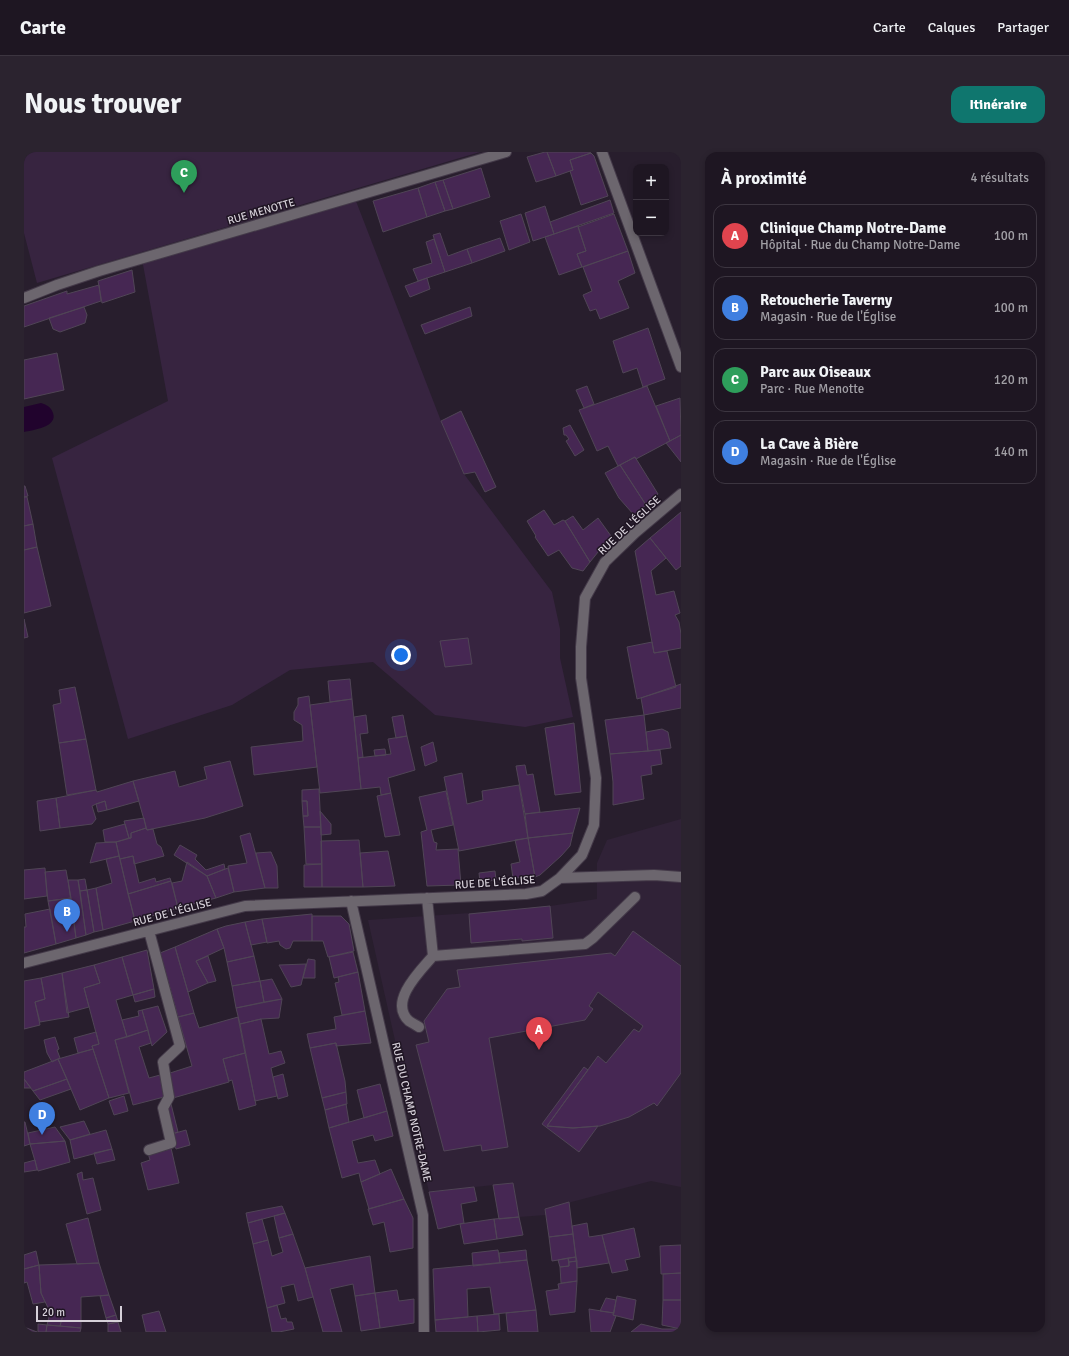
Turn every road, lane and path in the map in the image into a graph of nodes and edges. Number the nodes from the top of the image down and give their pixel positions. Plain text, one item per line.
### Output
1 (506, 152) edge
2 (602, 152) edge
3 (24, 298) edge
4 (681, 367) edge
5 (681, 494) edge
6 (681, 877) edge
7 (560, 878) junction
8 (635, 897) dead end
9 (427, 898) junction
10 (351, 901) junction
11 (149, 931) junction
12 (433, 956) junction
13 (24, 963) edge
14 (420, 1027) dead end
15 (149, 1150) dead end
16 (424, 1332) edge

1 - 3 street, RUE MENOTTE
2 - 4 street
5 - 7 street, RUE DE L'ÉGLISE
6 - 7 street
7 - 9 street, RUE DE L'ÉGLISE
8 - 12 street
9 - 10 street, RUE DE L'ÉGLISE
9 - 12 street
10 - 11 street, RUE DE L'ÉGLISE
10 - 16 street, RUE DU CHAMP NOTRE-DAME
11 - 13 street, RUE DE L'ÉGLISE
11 - 15 street
12 - 14 street

